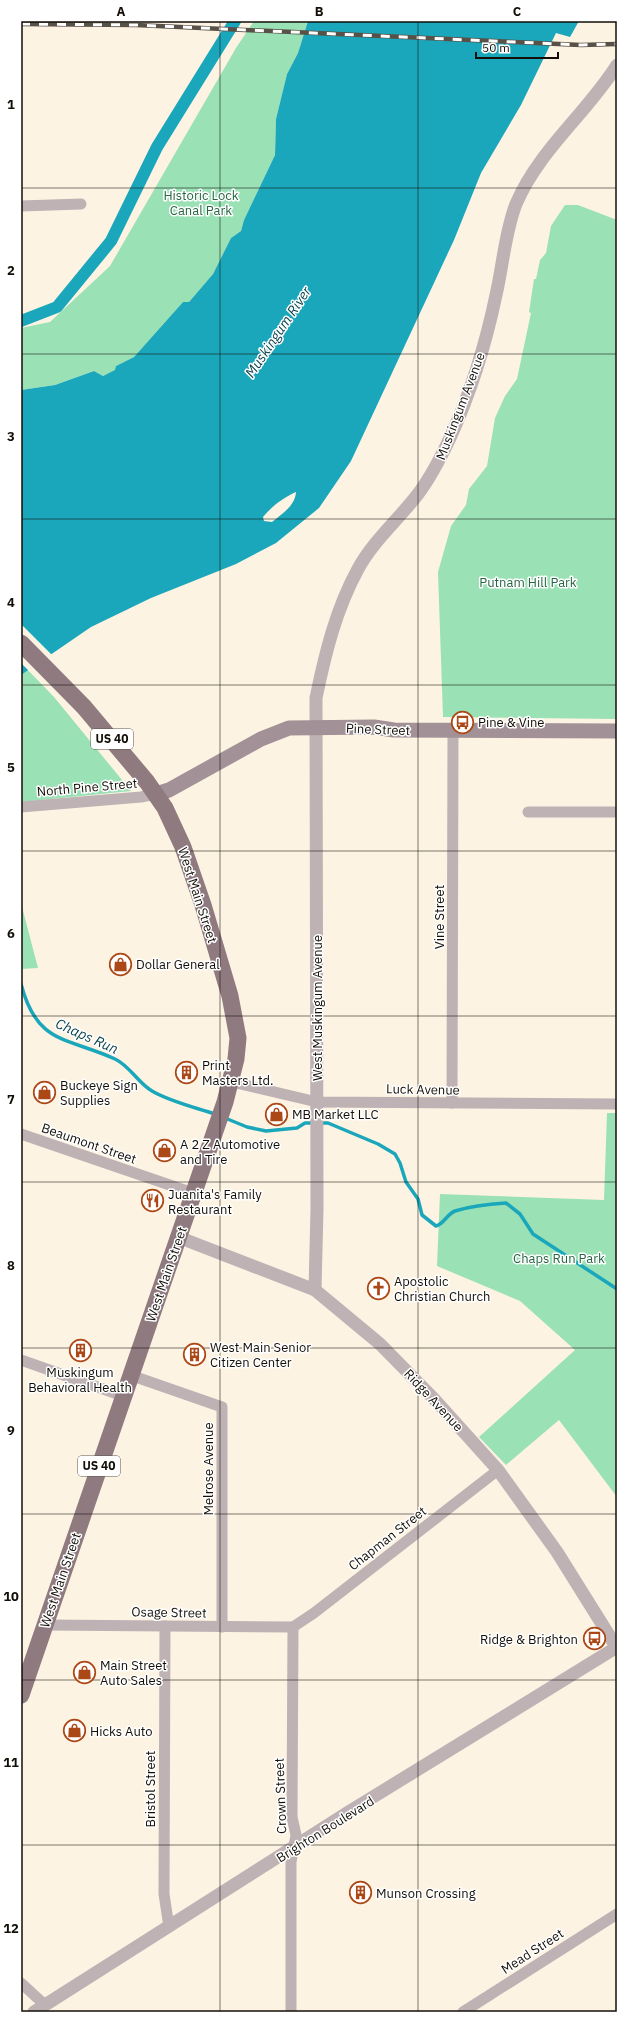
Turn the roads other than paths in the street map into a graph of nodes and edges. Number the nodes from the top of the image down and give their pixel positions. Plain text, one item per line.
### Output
1 (617, 65) edge
2 (81, 204) dead end
3 (21, 206) edge
4 (21, 643) edge
5 (316, 727) junction
6 (453, 730) junction
7 (617, 730) edge
8 (156, 794) junction
9 (21, 807) edge
10 (528, 812) dead end
11 (617, 812) edge
12 (232, 1082) junction
13 (452, 1103) junction
14 (617, 1104) edge
15 (317, 1108) junction
16 (21, 1134) edge
17 (193, 1193) junction
18 (178, 1236) junction
19 (315, 1290) junction
20 (21, 1360) edge
21 (130, 1375) junction
22 (123, 1396) junction
23 (498, 1470) junction
24 (45, 1625) junction
25 (165, 1626) junction
26 (222, 1627) junction
27 (293, 1628) junction
28 (617, 1647) edge
29 (21, 1695) edge
30 (294, 1848) junction
31 (617, 1914) edge
32 (169, 1927) junction
33 (21, 1983) edge
34 (45, 2005) junction
35 (34, 2012) edge
36 (291, 2012) edge
37 (463, 2012) edge

1 - 5 street, Muskingum Avenue
2 - 3 street
4 - 8 main road, West Main Street / US 40
5 - 6 main road, Pine Street
5 - 8 main road, Pine Street
5 - 15 street, West Muskingum Avenue
6 - 7 main road, Pine Street
6 - 13 street, Vine Street
8 - 9 street, North Pine Street
8 - 12 main road, West Main Street / US 40
10 - 11 street
12 - 15 street, Luck Avenue
12 - 17 main road, West Main Street / US 40
13 - 14 street, Luck Avenue
13 - 15 street, Luck Avenue
15 - 19 street, West Muskingum Avenue
16 - 17 street, Beaumont Street
17 - 18 main road, West Main Street / US 40
18 - 19 street, Ridge Avenue
18 - 21 main road, West Main Street / US 40
19 - 23 street, Ridge Avenue
20 - 22 street
21 - 22 main road, West Main Street / US 40
21 - 26 street, Melrose Avenue
22 - 24 main road, West Main Street / US 40
23 - 27 street, Chapman Street
23 - 28 street, Ridge Avenue
24 - 25 street, Osage Street
24 - 29 main road, West Main Street / US 40
25 - 26 street, Osage Street
25 - 32 street, Bristol Street
26 - 27 street, Osage Street
27 - 30 street, Crown Street
28 - 30 street, Brighton Boulevard
30 - 32 street, Brighton Boulevard
30 - 36 street, Crown Street
31 - 37 street, Mead Street
32 - 34 street, Brighton Boulevard
33 - 34 street
34 - 35 street, Brighton Boulevard

